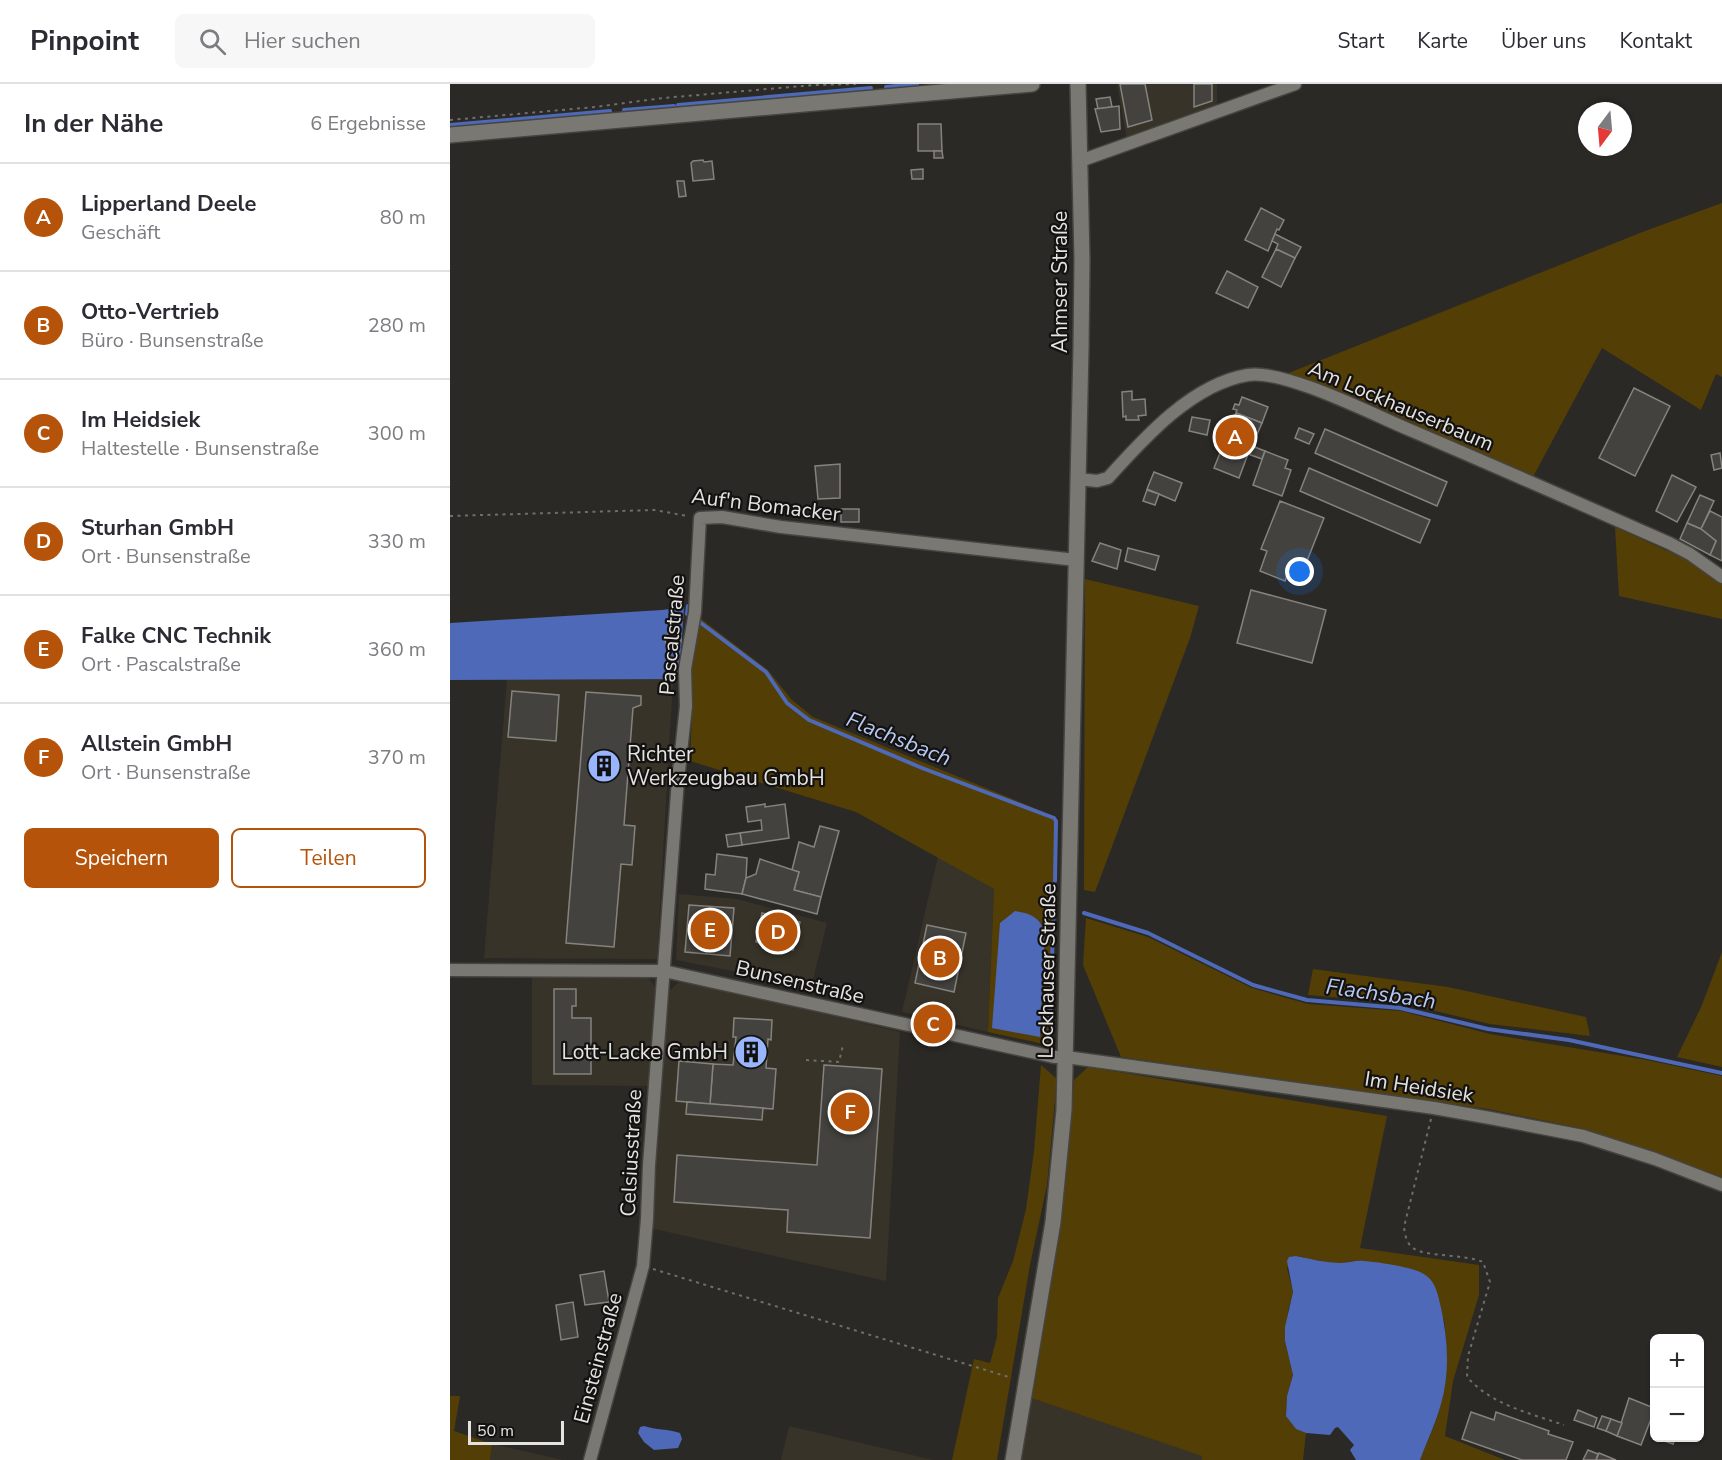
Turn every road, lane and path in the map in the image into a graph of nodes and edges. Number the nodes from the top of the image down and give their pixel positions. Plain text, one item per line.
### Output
1 (856, 84) edge
2 (1032, 84) edge
3 (1078, 84) edge
4 (1294, 84) edge
5 (450, 120) edge
6 (450, 135) edge
7 (1080, 161) junction
8 (1078, 480) junction
9 (450, 516) edge
10 (700, 518) junction
11 (1076, 560) junction
12 (1722, 577) edge
13 (450, 969) edge
14 (664, 971) junction
15 (843, 1045) dead end
16 (1066, 1057) junction
17 (807, 1060) dead end
18 (1434, 1108) junction
19 (1722, 1185) edge
20 (643, 1266) junction
21 (1003, 1376) dead end
22 (1564, 1425) dead end
23 (590, 1460) edge
24 (1013, 1460) edge

1 - 5 path
2 - 6 street
3 - 7 street, Ahmser Straße
4 - 7 street
7 - 8 street, Ahmser Straße
8 - 11 street, Lockhauser Straße
8 - 12 street, Am Lockhauserbaum
9 - 10 path, Auf'n Bomacker
10 - 11 street, Auf'n Bomacker
10 - 14 street, Pascalstraße
11 - 16 street, Lockhauser Straße
13 - 14 street, Bunsenstraße
14 - 16 street, Bunsenstraße
14 - 20 street, Celsiusstraße
15 - 17 path
16 - 18 street, Im Heidsiek
16 - 24 street, Lockhauser Straße
18 - 19 street, Im Heidsiek
18 - 22 path
20 - 21 path
20 - 23 street, Einsteinstraße

